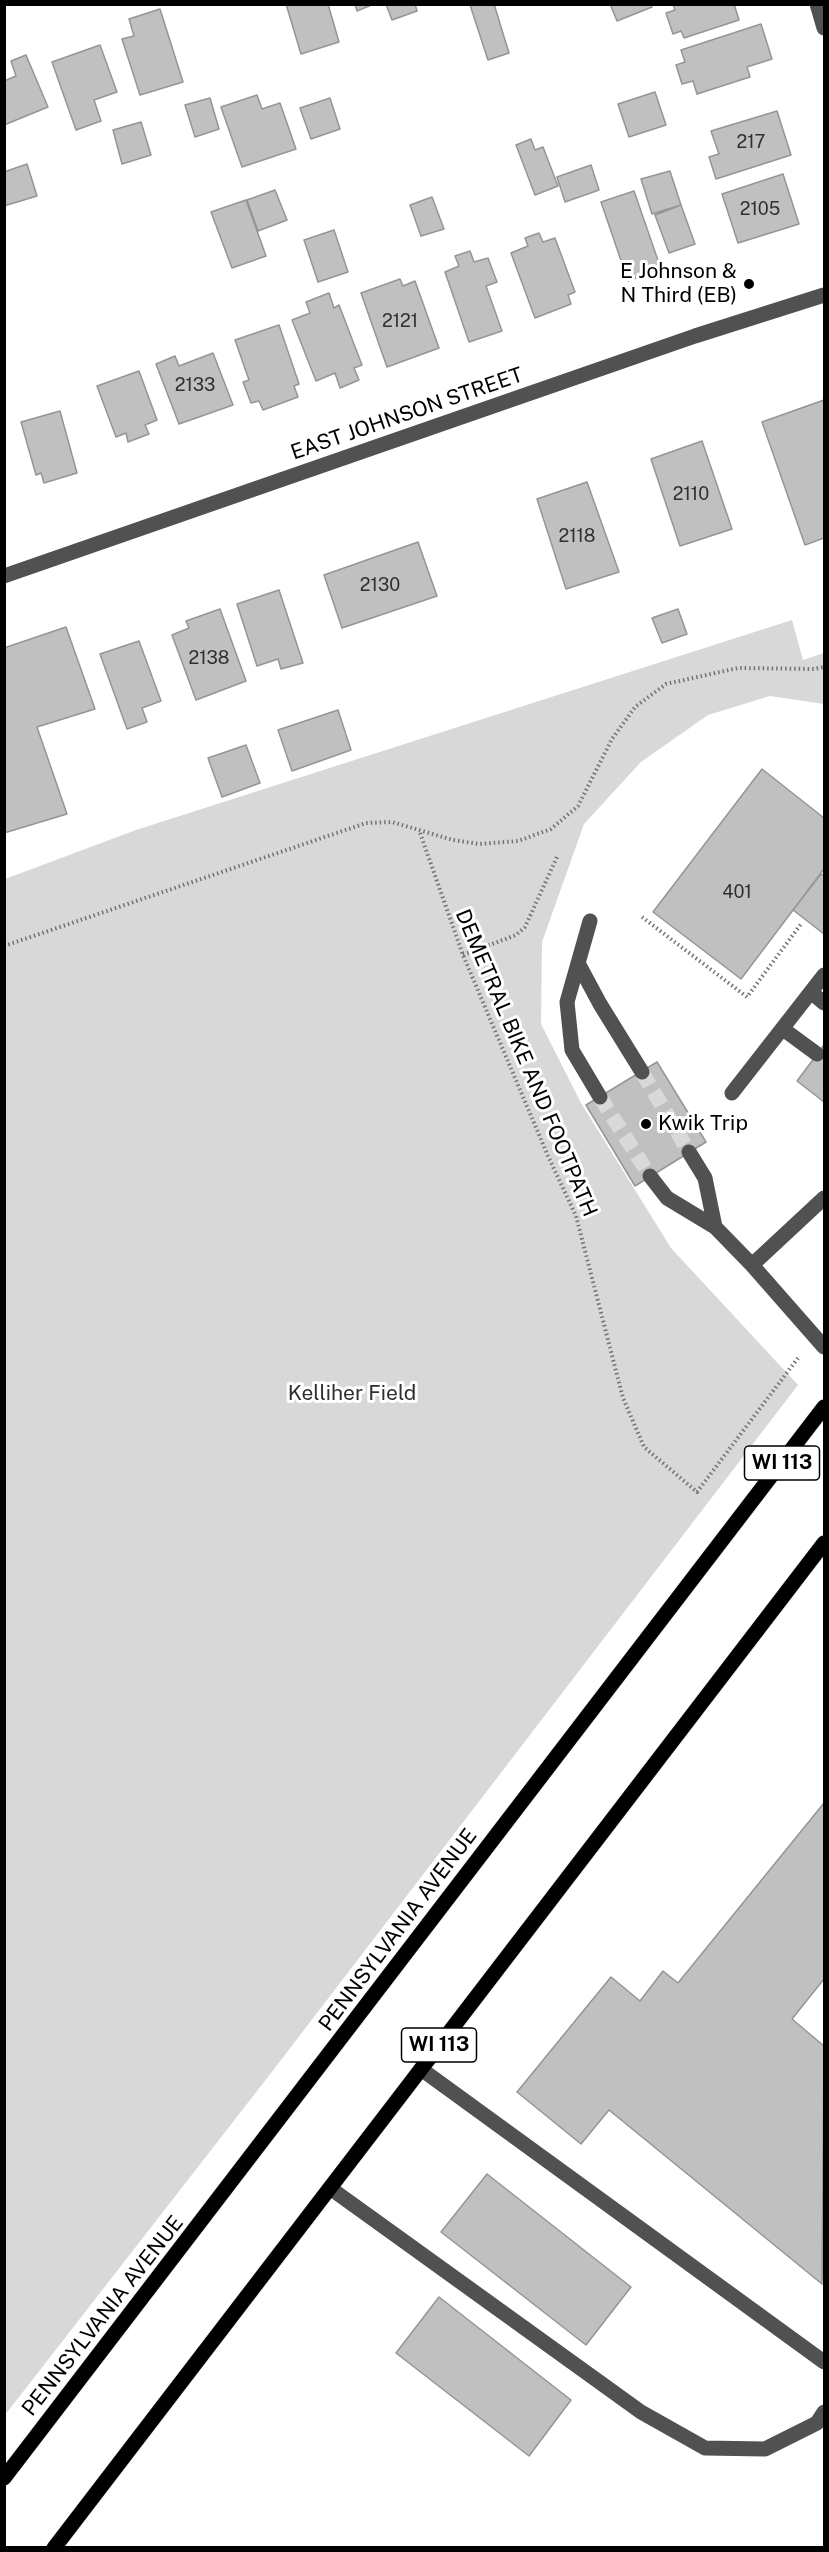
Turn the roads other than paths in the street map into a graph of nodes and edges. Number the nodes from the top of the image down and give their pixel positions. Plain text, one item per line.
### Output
1 (817, 4) edge
2 (825, 28) edge
3 (825, 295) edge
4 (4, 576) edge
5 (590, 921) dead end
6 (578, 963) junction
7 (825, 975) edge
8 (811, 992) junction
9 (825, 1003) edge
10 (783, 1029) junction
11 (817, 1054) dead end
12 (642, 1072) tunnel mouth
13 (732, 1093) dead end
14 (600, 1097) tunnel mouth
15 (689, 1152) tunnel mouth
16 (650, 1176) tunnel mouth
17 (825, 1198) edge
18 (716, 1227) junction
19 (752, 1265) junction
20 (825, 1347) edge
21 (825, 1407) edge
22 (825, 1543) edge
23 (421, 2068) junction
24 (330, 2188) junction
25 (825, 2362) edge
26 (825, 2412) edge
27 (4, 2478) edge
28 (54, 2547) edge

1 - 2 street
3 - 4 street, EAST JOHNSON STREET
5 - 6 street
6 - 12 street
6 - 14 street
7 - 8 street
8 - 9 street
8 - 10 street
10 - 11 street
10 - 13 street
15 - 18 street
16 - 18 street
17 - 19 street
18 - 19 street
19 - 20 street
21 - 27 main road, PENNSYLVANIA AVENUE / WI 113
22 - 23 main road, WI 113
23 - 24 main road, WI 113
23 - 25 street
24 - 26 street
24 - 28 main road, WI 113

